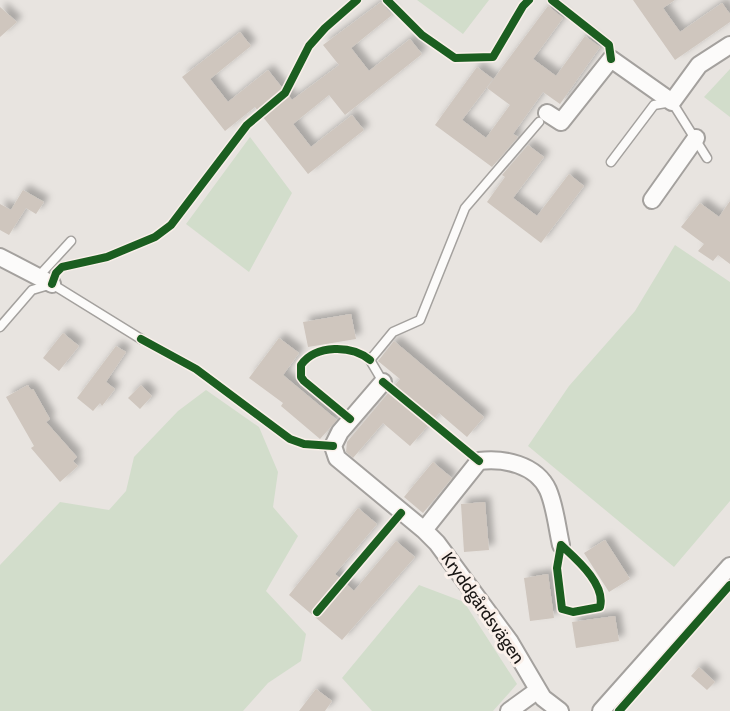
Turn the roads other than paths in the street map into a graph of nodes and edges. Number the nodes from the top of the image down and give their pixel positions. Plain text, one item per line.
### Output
1 (730, 45) edge
2 (672, 102) junction
3 (543, 118) joint
4 (696, 138) junction
5 (706, 158) dead end
6 (611, 162) dead end
7 (652, 200) dead end
8 (71, 241) dead end
9 (0, 257) edge
10 (45, 280) junction
11 (0, 327) edge
12 (141, 339) dead end
13 (383, 382) joint
14 (424, 530) junction
15 (561, 545) dead end
16 (730, 566) edge
17 (538, 690) junction
18 (509, 711) edge
19 (560, 711) edge
20 (601, 711) edge

1 - 2 street
2 - 3 street
2 - 4 lane
2 - 6 lane
3 - 13 lane
4 - 5 lane
4 - 7 street
8 - 10 lane
9 - 10 street
10 - 11 lane
10 - 12 lane
13 - 14 street, Kryddgårdsvägen
14 - 15 street
14 - 17 street, Kryddgårdsvägen
16 - 20 street
17 - 18 street
17 - 19 street, Kryddgårdsvägen

